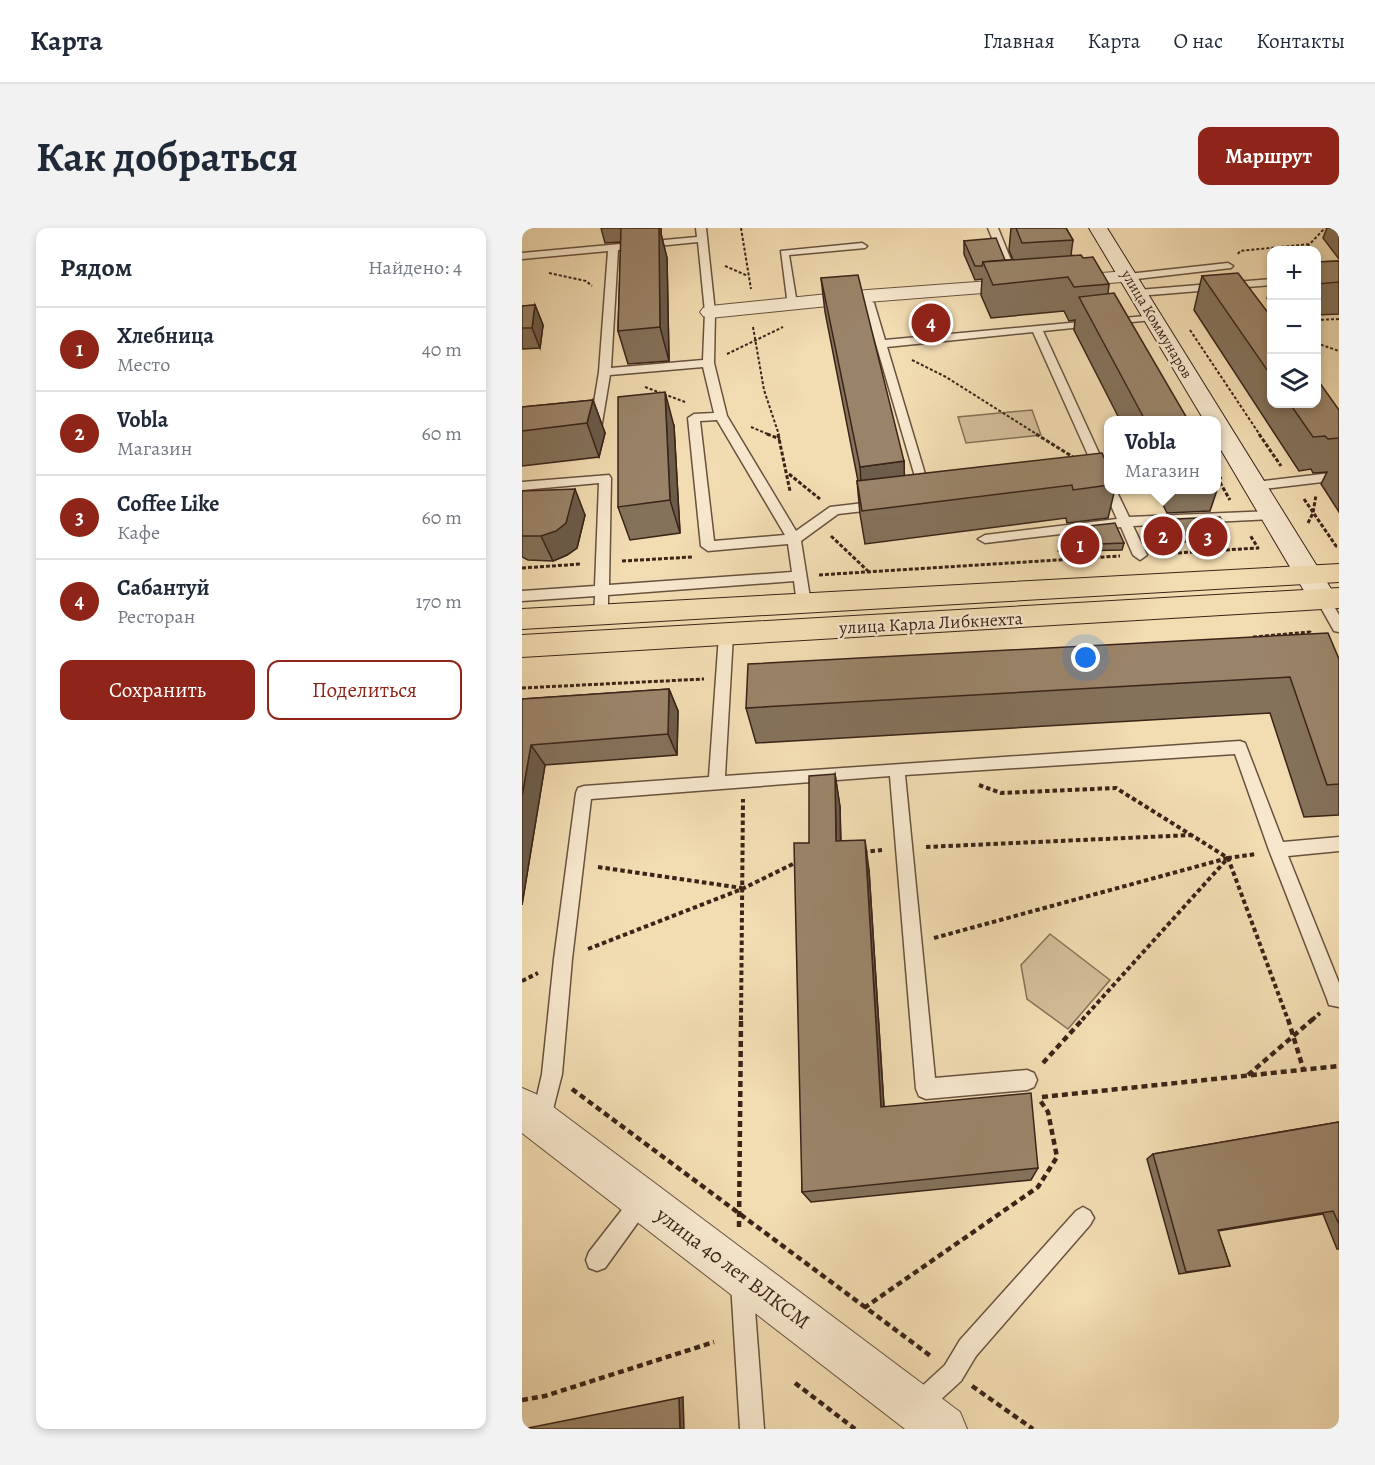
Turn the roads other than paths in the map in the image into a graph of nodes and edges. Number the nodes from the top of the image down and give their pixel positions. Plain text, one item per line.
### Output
1 (993, 228) edge
2 (1098, 228) edge
3 (702, 234) edge
4 (862, 246) dead end
5 (614, 248) junction
6 (522, 256) edge
7 (1228, 266) road end
8 (1267, 283) edge
9 (1015, 284) junction
10 (1133, 285) junction
11 (869, 303) dead end
12 (792, 304) junction
13 (710, 312) junction
14 (1152, 316) junction
15 (1036, 328) junction
16 (881, 344) junction
17 (708, 363) junction
18 (604, 372) junction
19 (721, 416) junction
20 (1212, 416) edge
21 (1221, 430) edge
22 (574, 432) edge
23 (1339, 476) edge
24 (1103, 483) edge
25 (522, 486) edge
26 (1256, 486) junction
27 (1109, 494) edge
28 (927, 499) edge
29 (892, 503) edge
30 (1273, 515) junction
31 (1125, 522) junction
32 (794, 539) junction
33 (985, 539) dead end
34 (1140, 555) road end
35 (1339, 573) edge
36 (1310, 574) junction
37 (801, 576) junction
38 (522, 596) edge
39 (1331, 599) edge
40 (601, 604) junction
41 (804, 604) junction
42 (522, 620) edge
43 (1339, 627) edge
44 (726, 635) junction
45 (522, 646) edge
46 (897, 769) junction
47 (717, 782) junction
48 (1339, 844) edge
49 (1277, 850) junction
50 (1338, 998) edge
51 (1027, 1080) road end
52 (531, 1115) edge
53 (642, 1200) junction
54 (1083, 1218) dead end
55 (597, 1260) dead end
56 (742, 1276) junction
57 (929, 1419) edge
58 (752, 1429) edge

1 - 9 lane
2 - 10 street, улица Коммунаров
3 - 5 lane
3 - 13 lane
4 - 12 lane
5 - 6 lane
5 - 18 lane
7 - 10 lane
8 - 10 lane
9 - 10 street
9 - 12 street
10 - 14 street, улица Коммунаров
11 - 16 lane
12 - 13 street
13 - 17 lane
14 - 15 lane
14 - 20 street, улица Коммунаров
15 - 16 lane
15 - 24 lane
16 - 28 lane
17 - 18 lane
17 - 19 lane
18 - 22 lane
19 - 32 lane
19 - 32 lane
21 - 26 street, улица Коммунаров
23 - 26 lane
25 - 40 lane
26 - 30 street, улица Коммунаров
27 - 31 lane
29 - 32 lane
30 - 31 lane
30 - 36 street, улица Коммунаров
31 - 33 lane
31 - 34 lane
32 - 37 lane
35 - 36 main road, улица Карла Либкнехта
36 - 39 street, улица Коммунаров
36 - 41 main road, улица Карла Либкнехта
37 - 40 lane
37 - 41 lane
38 - 40 lane
39 - 43 lane
39 - 44 main road, улица Карла Либкнехта
40 - 41 main road, улица Карла Либкнехта
40 - 42 main road, улица Карла Либкнехта
44 - 45 main road, улица Карла Либкнехта
44 - 47 lane
46 - 47 lane
46 - 49 lane
46 - 51 lane
47 - 52 lane
48 - 49 lane
49 - 50 lane
52 - 53 street, улица 40 лет ВЛКСМ
53 - 55 lane
53 - 56 street, улица 40 лет ВЛКСМ
54 - 57 lane
56 - 57 street, улица 40 лет ВЛКСМ
56 - 58 lane

